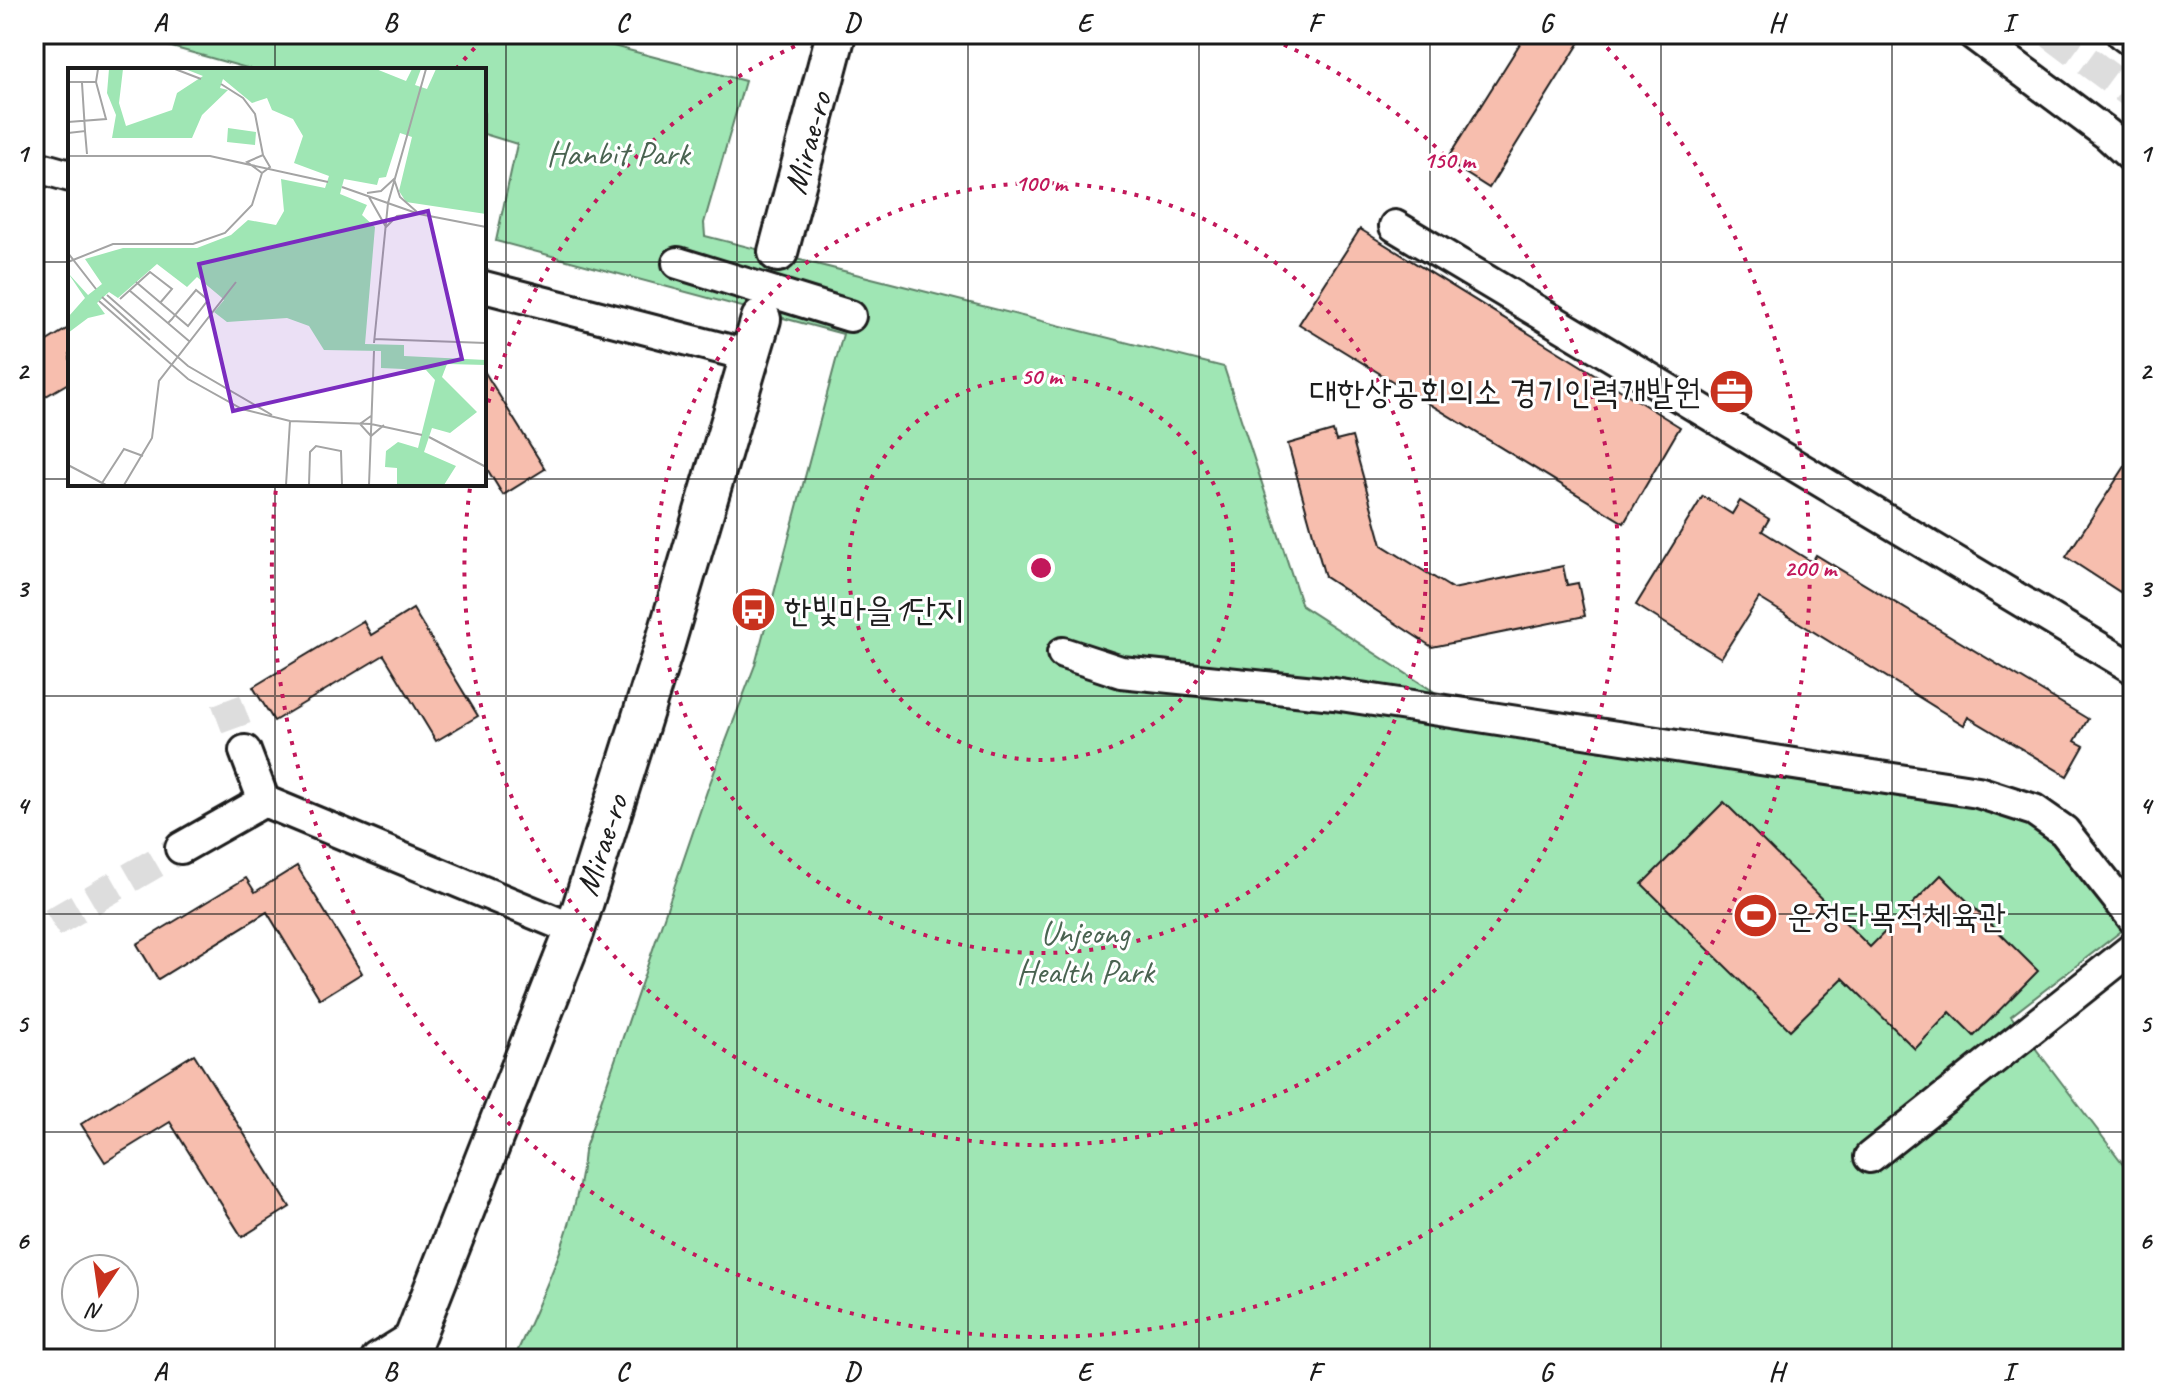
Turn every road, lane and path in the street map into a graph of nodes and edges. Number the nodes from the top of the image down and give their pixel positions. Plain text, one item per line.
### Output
1 (836, 34) edge
2 (1973, 34) edge
3 (2122, 34) edge
4 (2133, 42) edge
5 (2133, 158) edge
6 (34, 166) edge
7 (68, 175) edge
8 (1395, 226) dead end
9 (778, 252) dead end
10 (678, 263) dead end
11 (486, 288) edge
12 (850, 316) dead end
13 (761, 319) dead end
14 (751, 356) junction
15 (1063, 653) dead end
16 (2133, 668) edge
17 (245, 751) tunnel mouth
18 (264, 801) junction
19 (181, 848) tunnel mouth
20 (2133, 918) edge
21 (575, 930) junction
22 (2133, 948) edge
23 (1870, 1157) dead end
24 (412, 1351) edge
25 (377, 1359) edge

1 - 9 main road, Mirae-ro
2 - 5 street
3 - 4 street
6 - 7 street
8 - 16 street
10 - 12 street
11 - 14 street
13 - 14 main road, Mirae-ro
14 - 21 main road, Mirae-ro
15 - 20 street
17 - 18 street
18 - 19 street
18 - 21 street
21 - 24 main road, Mirae-ro
22 - 23 street
24 - 25 street

